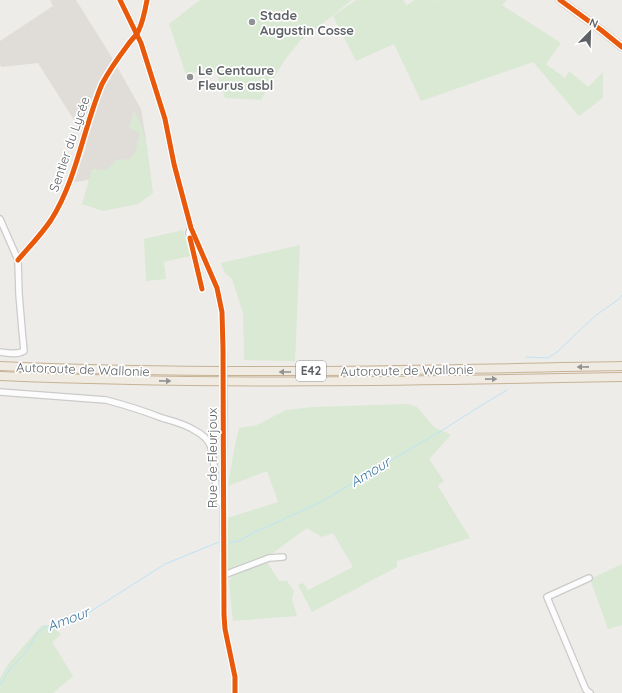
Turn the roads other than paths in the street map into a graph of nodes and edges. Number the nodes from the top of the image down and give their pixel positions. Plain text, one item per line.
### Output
1 (120, 0) edge
2 (147, 0) edge
3 (560, 0) edge
4 (137, 34) junction
5 (622, 47) edge
6 (0, 219) edge
7 (191, 228) junction
8 (18, 260) junction
9 (202, 289) dead end
10 (0, 352) edge
11 (0, 366) edge
12 (622, 366) edge
13 (0, 376) edge
14 (622, 377) edge
15 (0, 392) edge
16 (223, 504) junction
17 (283, 557) dead end
18 (224, 575) junction
19 (589, 578) dead end
20 (235, 693) edge
21 (590, 693) edge

1 - 4 street, Rue de Fleurjoux
2 - 4 street, Sentier du Lycée
3 - 5 main road
4 - 7 street, Rue de Fleurjoux
4 - 8 street, Sentier du Lycée
6 - 8 street
7 - 9 street, Rue de Fleurjoux
7 - 16 street, Rue de Fleurjoux, bridge
8 - 10 street
12 -> 11 highway, Autoroute de Wallonie / E42
13 -> 14 highway, Autoroute de Wallonie / E42
15 - 16 street
16 - 18 street, Rue de Fleurjoux
17 - 18 street
18 - 20 street, Rue de Fleurjoux
19 - 21 street

